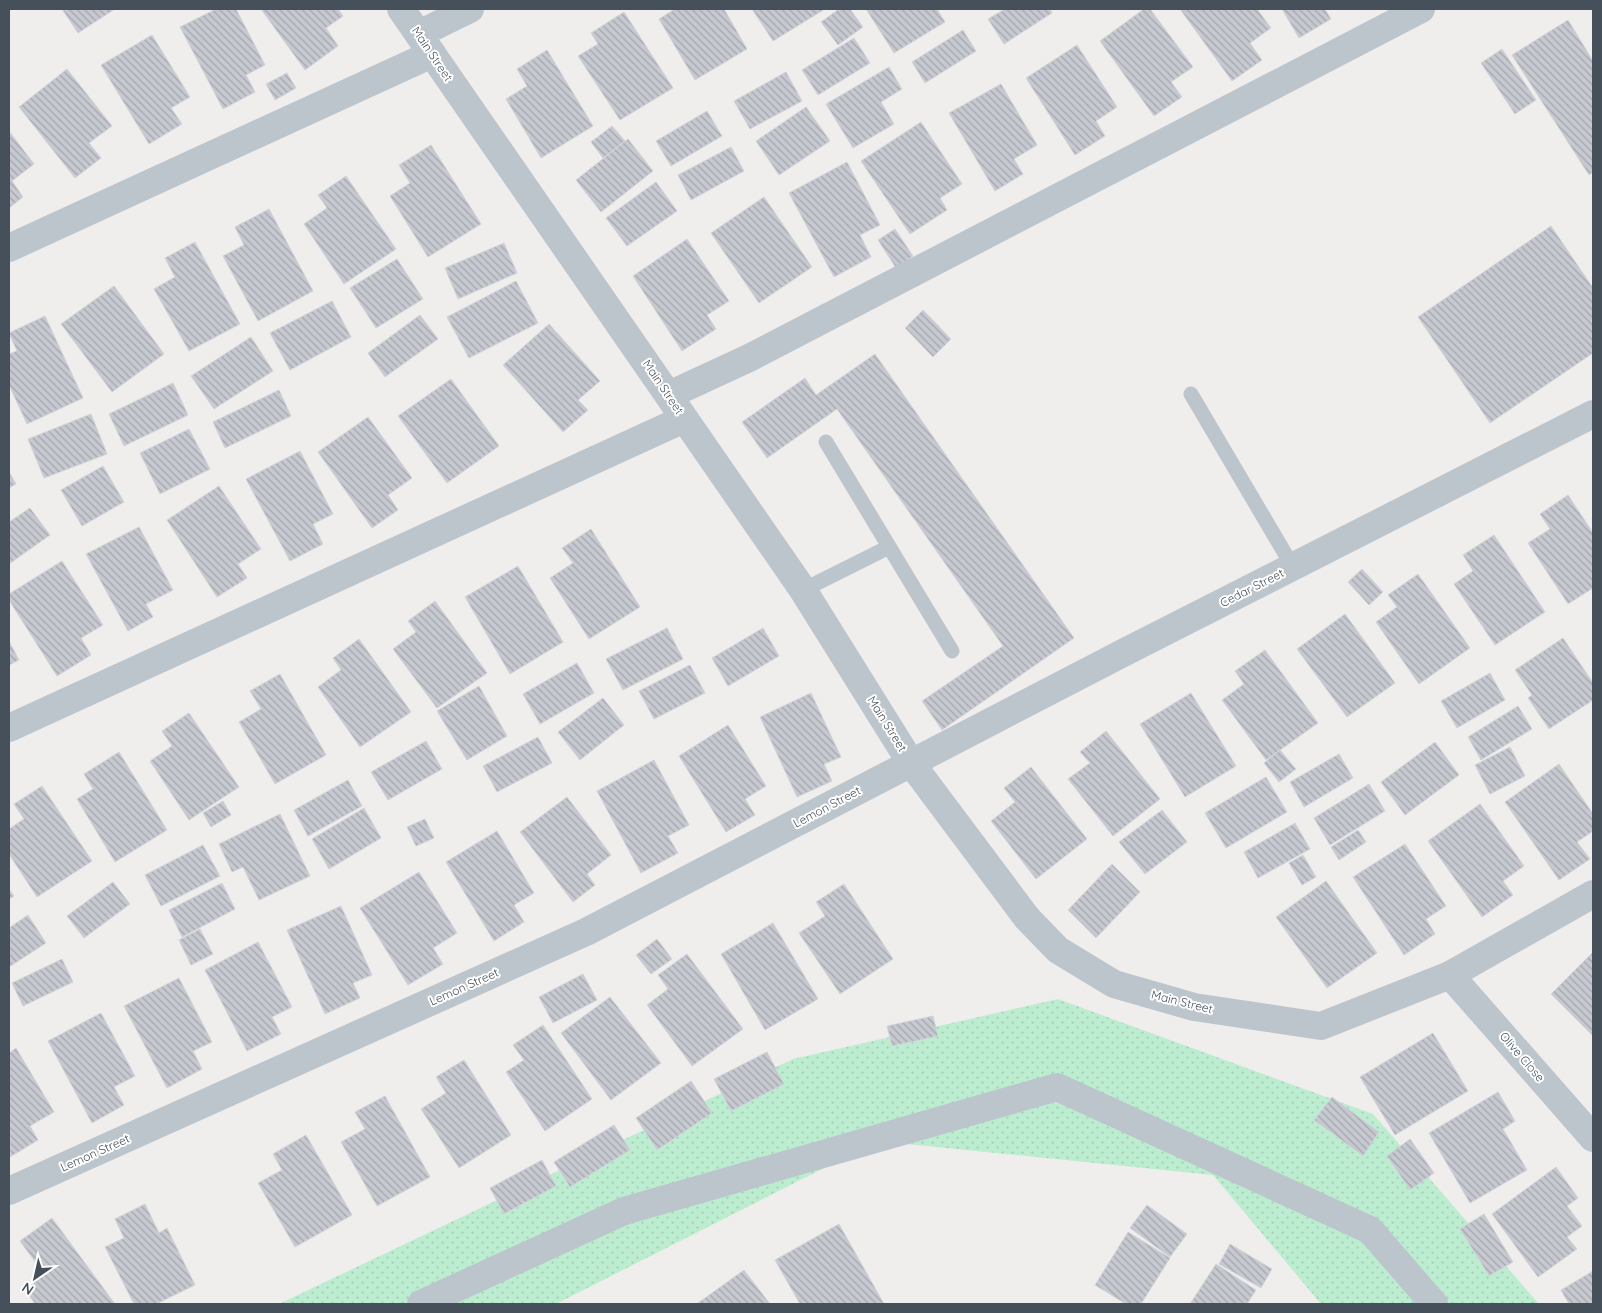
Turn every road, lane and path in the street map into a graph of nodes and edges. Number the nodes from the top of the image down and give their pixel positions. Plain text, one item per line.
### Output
1 (402, 9) edge
2 (470, 9) edge
3 (1421, 9) edge
4 (426, 44) junction
5 (9, 248) edge
6 (1191, 394) dead end
7 (669, 395) junction
8 (1593, 414) edge
9 (684, 419) junction
10 (826, 442) dead end
11 (889, 547) junction
12 (1293, 567) junction
13 (803, 590) junction
14 (952, 650) dead end
15 (9, 728) edge
16 (911, 763) junction
17 (1593, 894) edge
18 (1450, 975) junction
19 (1593, 1138) edge
20 (9, 1191) edge
21 (421, 1304) edge
22 (1434, 1304) edge

1 - 4 street, Main Street
2 - 4 street
3 - 7 street
4 - 5 street
4 - 7 street, Main Street
6 - 12 lane
7 - 9 street, Main Street
8 - 12 street, Cedar Street
9 - 13 street, Main Street
9 - 15 street
10 - 11 lane
11 - 13 lane
11 - 14 lane
12 - 16 street, Cedar Street
13 - 16 street, Main Street
16 - 18 street, Main Street
16 - 20 street, Lemon Street
17 - 18 street, Main Street
18 - 19 street, Olive Close
21 - 22 street

